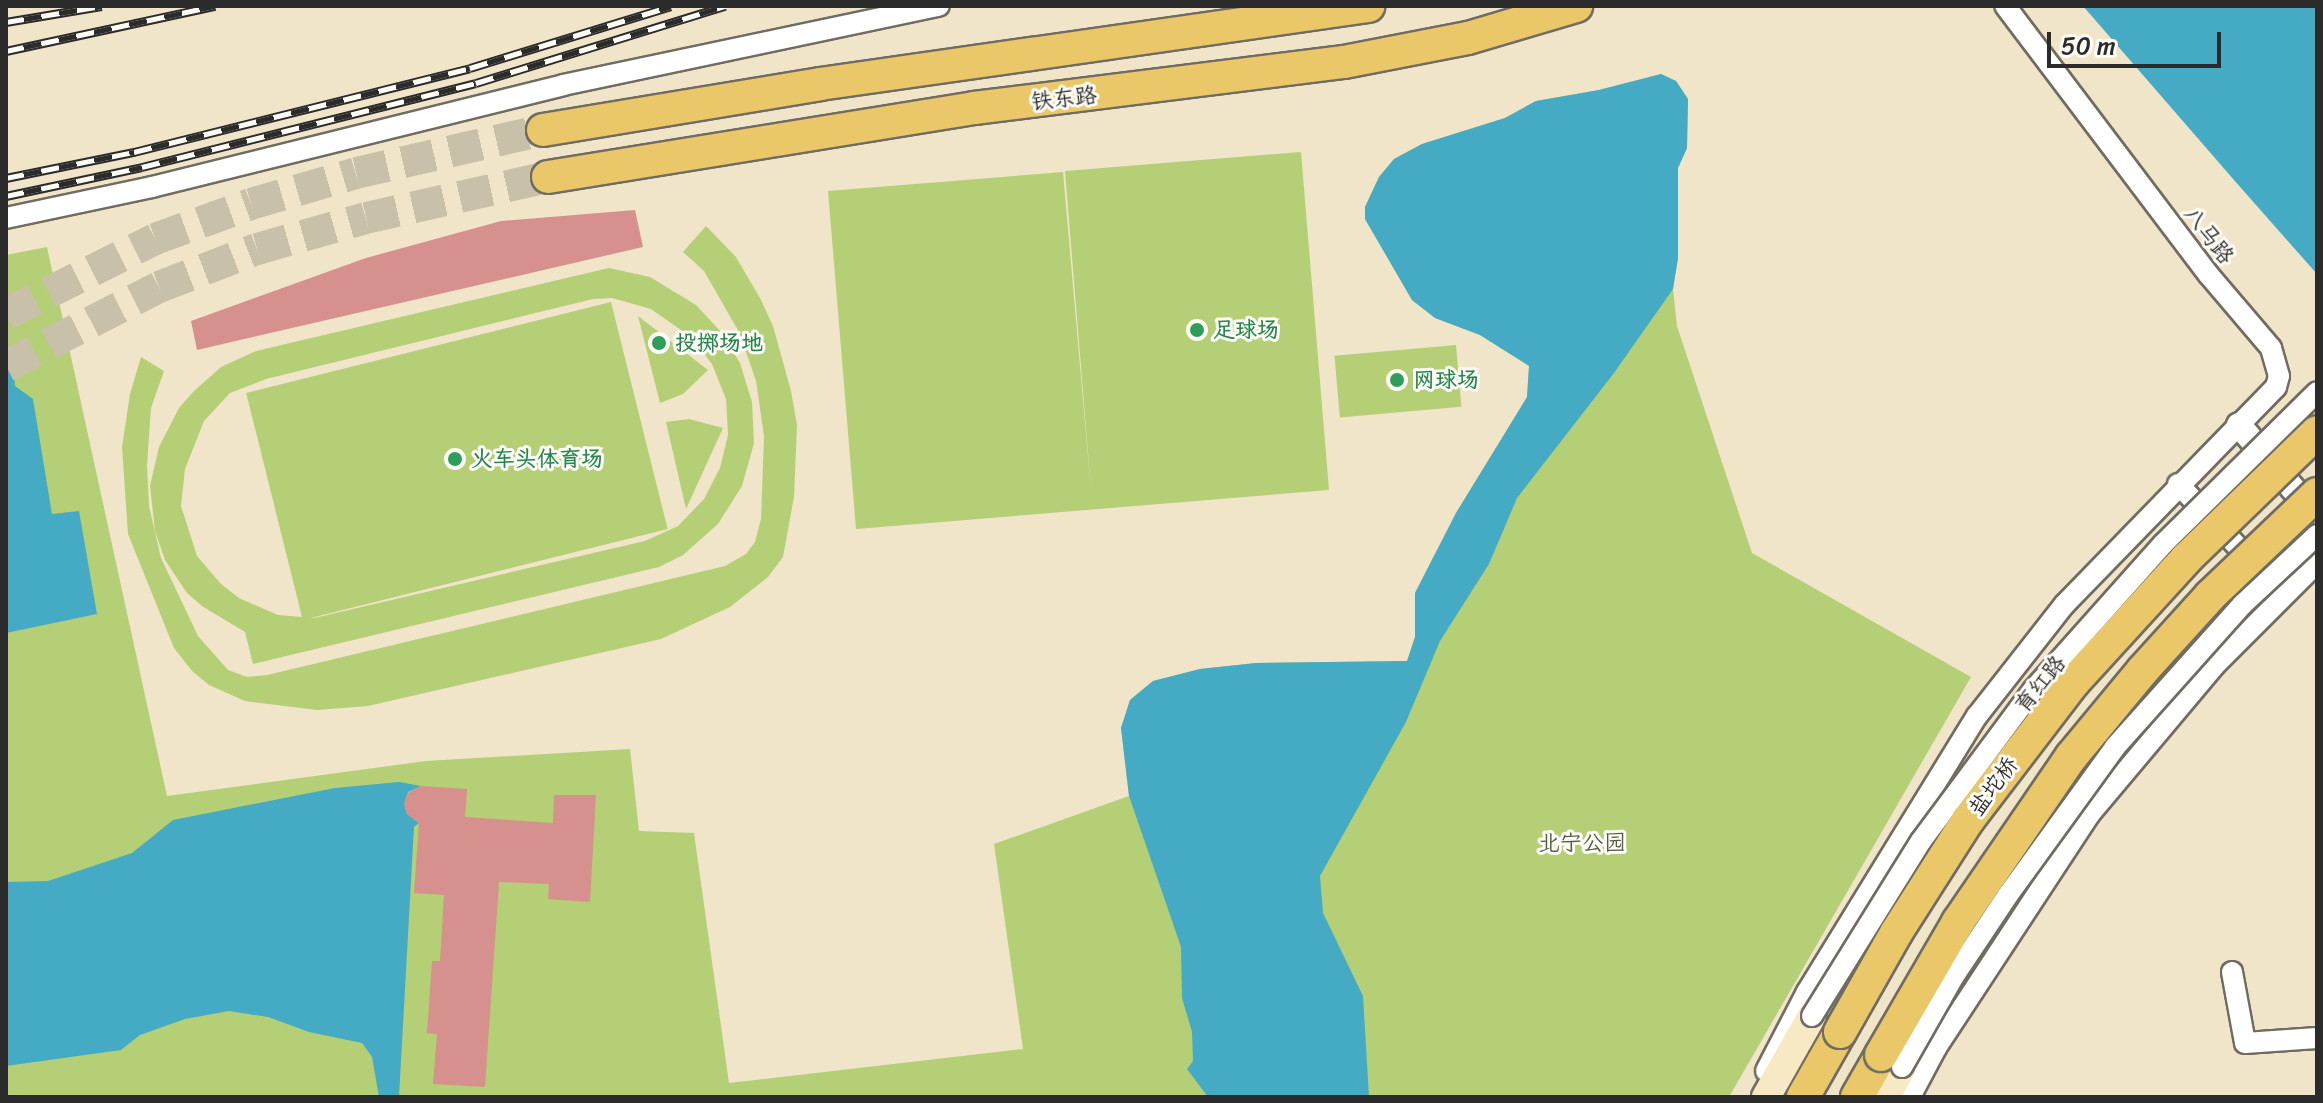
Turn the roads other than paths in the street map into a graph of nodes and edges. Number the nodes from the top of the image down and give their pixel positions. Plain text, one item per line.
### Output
1 (939, 6) edge
2 (1368, 6) edge
3 (1576, 6) edge
4 (2005, 6) edge
5 (543, 130) tunnel mouth
6 (548, 177) tunnel mouth
7 (6, 218) edge
8 (2317, 392) edge
9 (2239, 425) junction
10 (2317, 432) edge
11 (2178, 484) junction
12 (2317, 494) edge
13 (2317, 517) edge
14 (2317, 535) edge
15 (2317, 563) edge
16 (2283, 595) junction
17 (2232, 972) dead end
18 (1826, 1024) junction
19 (2317, 1038) edge
20 (1892, 1061) junction
21 (1755, 1097) edge
22 (1766, 1097) edge
23 (1803, 1097) edge
24 (1857, 1097) edge
25 (1886, 1097) edge
26 (1910, 1097) edge

1 - 7 street
2 - 5 highway
3 - 6 highway, 铁东路
4 - 9 street, 八马路
8 - 18 street, 育红路, bridge
9 - 11 street, 八马路
9 - 13 street
10 - 18 highway, 盐坨桥, bridge
11 - 16 street
11 - 21 street, 八马路
12 - 20 highway, bridge
14 - 20 street, bridge
15 - 16 street
16 - 26 street
17 - 19 street
18 - 22 main road
18 - 23 highway, 育红路
20 - 24 highway
20 - 25 main road

